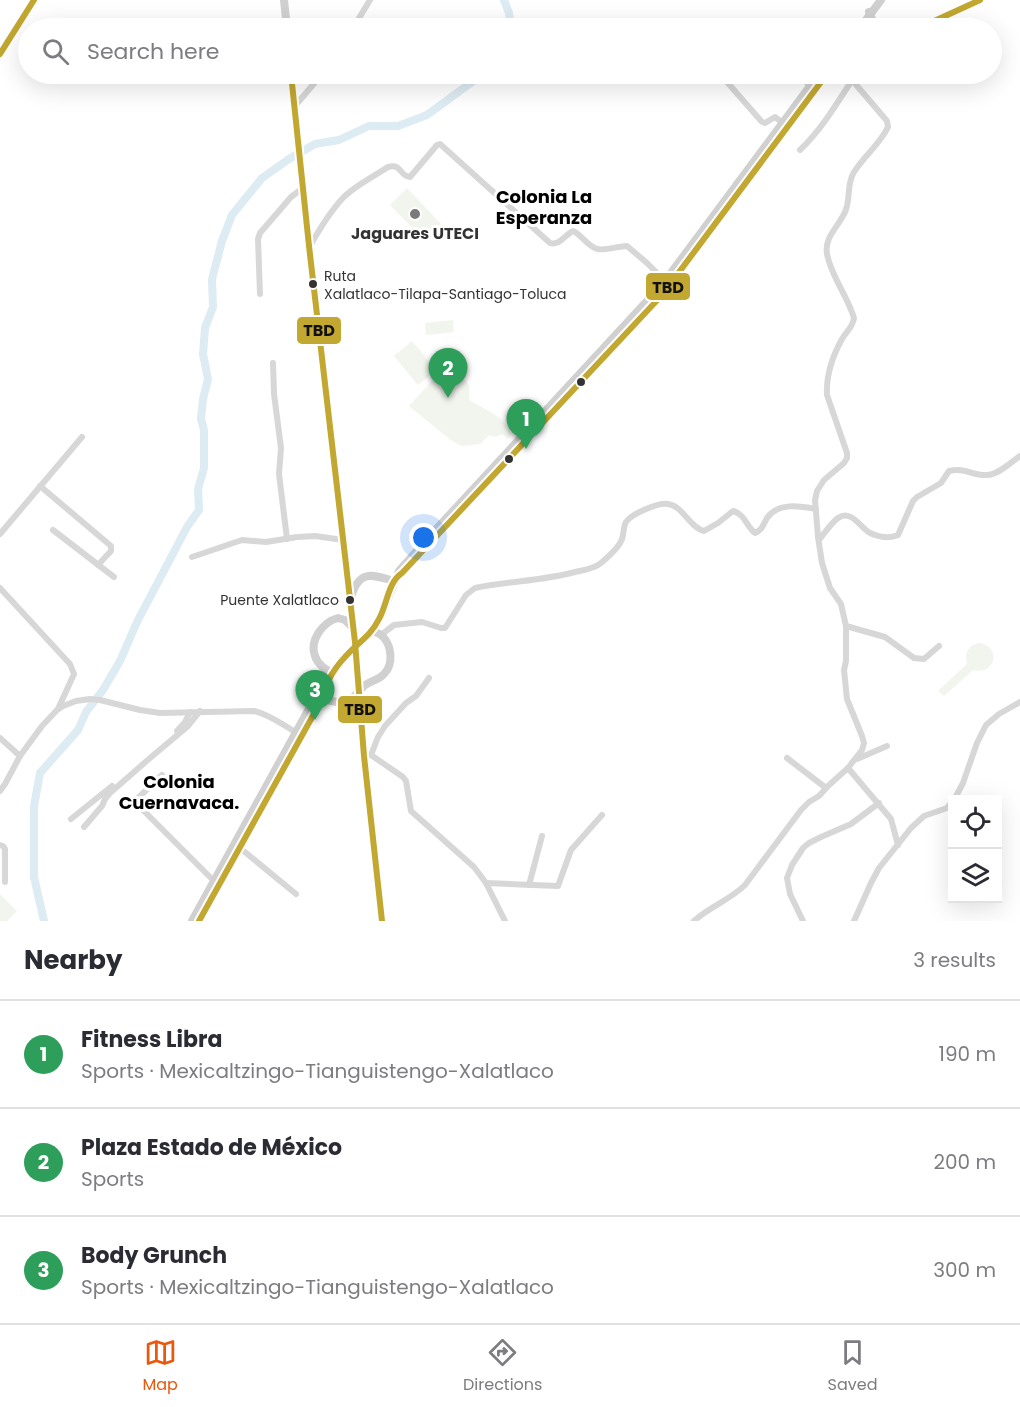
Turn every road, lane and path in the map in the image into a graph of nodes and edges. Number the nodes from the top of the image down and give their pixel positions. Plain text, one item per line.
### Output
1 (34, 0) edge
2 (284, 0) edge
3 (370, 0) edge
4 (881, 0) edge
5 (980, 0) edge
6 (872, 8) edge
7 (23, 18) edge
8 (286, 18) edge
9 (359, 18) edge
10 (941, 18) edge
11 (18, 25) edge
12 (0, 54) edge
13 (292, 84) edge
14 (314, 84) edge
15 (729, 84) edge
16 (815, 84) edge
17 (816, 84) edge
18 (849, 84) edge
19 (855, 84) edge
20 (295, 106) junction
21 (783, 123) junction
22 (800, 150) dead end
23 (303, 188) junction
24 (309, 246) junction
25 (665, 281) junction
26 (260, 294) dead end
27 (273, 363) dead end
28 (82, 437) dead end
29 (1020, 456) edge
30 (40, 486) junction
31 (816, 509) junction
32 (53, 530) dead end
33 (0, 534) edge
34 (287, 539) junction
35 (343, 540) junction
36 (819, 540) junction
37 (192, 557) dead end
38 (98, 565) junction
39 (114, 577) dead end
40 (395, 579) junction
41 (0, 588) edge
42 (350, 600) junction
43 (846, 626) junction
44 (353, 628) junction
45 (377, 633) junction
46 (939, 646) dead end
47 (358, 672) junction
48 (330, 677) junction
49 (429, 678) dead end
50 (371, 682) junction
51 (359, 693) junction
52 (319, 698) junction
53 (1020, 702) edge
54 (57, 710) junction
55 (200, 711) junction
56 (190, 712) junction
57 (299, 734) junction
58 (0, 738) edge
59 (888, 746) dead end
60 (368, 755) junction
61 (20, 756) junction
62 (787, 758) dead end
63 (854, 760) junction
64 (848, 768) junction
65 (162, 775) dead end
66 (826, 788) junction
67 (0, 791) edge
68 (956, 795) edge
69 (879, 803) junction
70 (948, 807) edge
71 (602, 815) dead end
72 (71, 819) dead end
73 (84, 827) dead end
74 (542, 836) dead end
75 (0, 844) edge
76 (898, 845) junction
77 (240, 848) junction
78 (214, 881) junction
79 (5, 882) dead end
80 (486, 883) junction
81 (529, 885) junction
82 (296, 894) dead end
83 (192, 921) edge
84 (198, 921) edge
85 (382, 921) edge
86 (505, 921) edge
87 (694, 921) edge
88 (803, 921) edge
89 (854, 921) edge

1 - 7 main road
2 - 8 main road
3 - 9 street
4 - 6 main road
5 - 10 main road
11 - 12 main road
13 - 20 main road
14 - 20 street
15 - 21 street
16 - 21 main road
17 - 40 main road
18 - 22 street
19 - 31 street
20 - 23 main road
21 - 25 main road
23 - 24 main road
23 - 26 street
24 - 25 street
24 - 35 main road
25 - 40 main road
27 - 34 street
28 - 30 street
29 - 36 street
30 - 33 street
30 - 38 street
31 - 36 street
31 - 45 street
32 - 38 street
34 - 35 street
34 - 37 street
35 - 42 main road
36 - 43 street
38 - 39 street
40 - 42 main road
40 - 45 main road
41 - 54 street
42 - 44 main road
43 - 46 street
43 - 63 street
44 - 47 main road, bridge
44 - 48 main road
45 - 48 main road
45 - 50 main road
47 - 50 main road
47 - 51 main road
48 - 52 main road
49 - 60 street
50 - 51 main road
51 - 52 main road
51 - 60 main road
52 - 57 main road
53 - 68 street
54 - 56 street
54 - 61 street
55 - 56 street
55 - 57 street
55 - 73 street
56 - 72 street
57 - 77 main road
57 - 78 main road
58 - 61 street
59 - 63 street
60 - 80 street
60 - 85 main road
61 - 67 street
62 - 66 street
63 - 64 street
64 - 66 street
64 - 69 street
65 - 78 street
66 - 87 street
69 - 76 street
69 - 88 street
70 - 76 street
71 - 81 street
74 - 81 street
75 - 79 street
76 - 89 street
77 - 82 street
77 - 84 main road
78 - 83 main road
80 - 81 street
80 - 86 street

